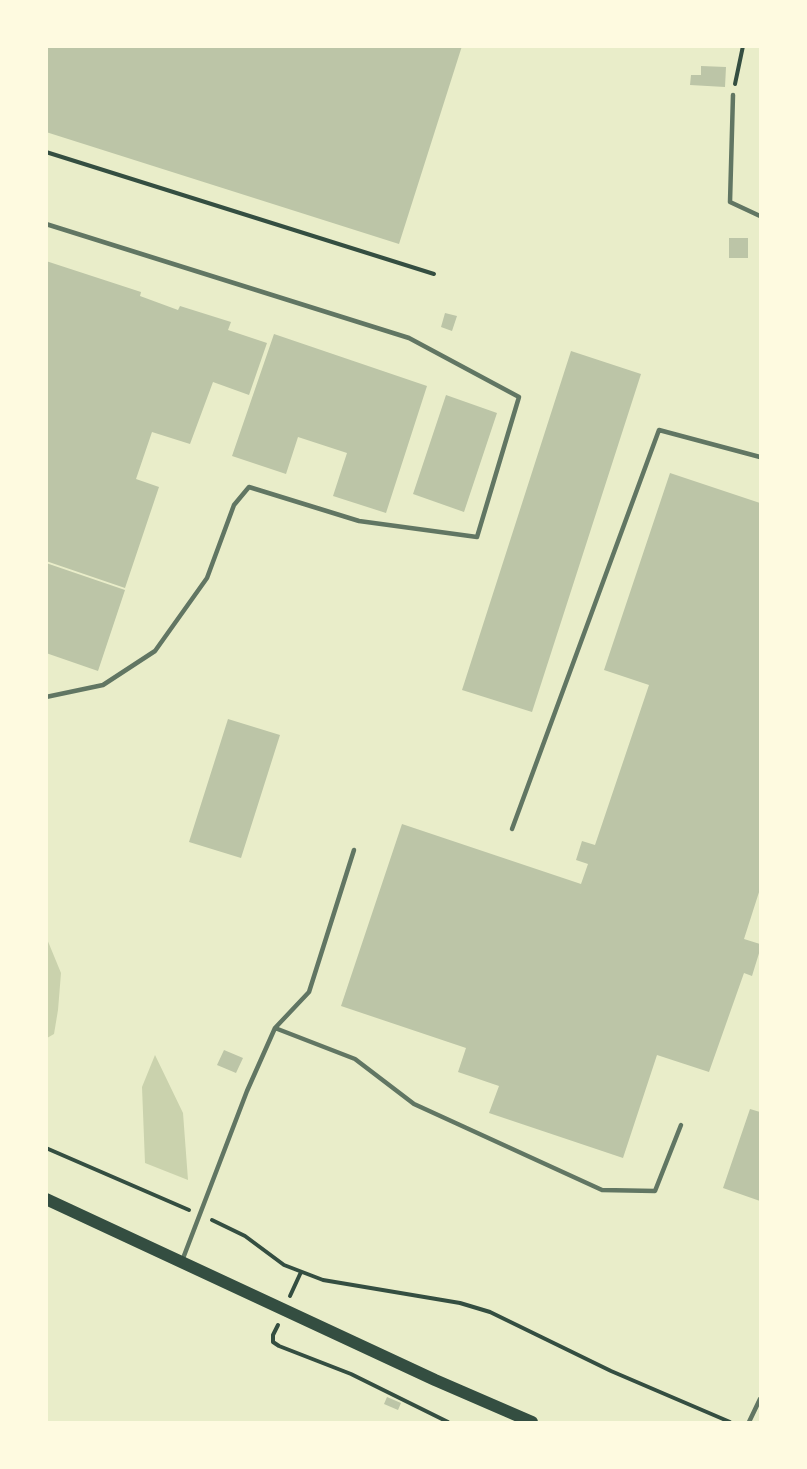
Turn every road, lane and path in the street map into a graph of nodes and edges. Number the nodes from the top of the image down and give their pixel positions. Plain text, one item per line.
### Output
1 (743, 46) edge
2 (733, 95) joint
3 (46, 152) edge
4 (760, 216) edge
5 (46, 224) edge
6 (434, 274) dead end
7 (760, 456) edge
8 (46, 697) edge
9 (513, 829) dead end
10 (354, 850) dead end
11 (275, 1028) junction
12 (681, 1125) dead end
13 (46, 1148) edge
14 (46, 1199) edge
15 (200, 1215) junction
16 (182, 1261) junction
17 (301, 1272) junction
18 (284, 1309) junction
19 (760, 1399) edge
20 (448, 1422) edge
21 (532, 1422) edge
22 (730, 1422) edge
23 (749, 1422) edge

1 - 2 path
2 - 4 lane
3 - 6 path
5 - 8 lane
7 - 9 lane
10 - 11 lane
11 - 12 lane
11 - 15 lane
13 - 15 path
14 - 16 main road
15 - 16 lane
15 - 17 path
16 - 18 main road
17 - 18 path
17 - 22 path
18 - 20 path
18 - 21 main road
19 - 23 lane

